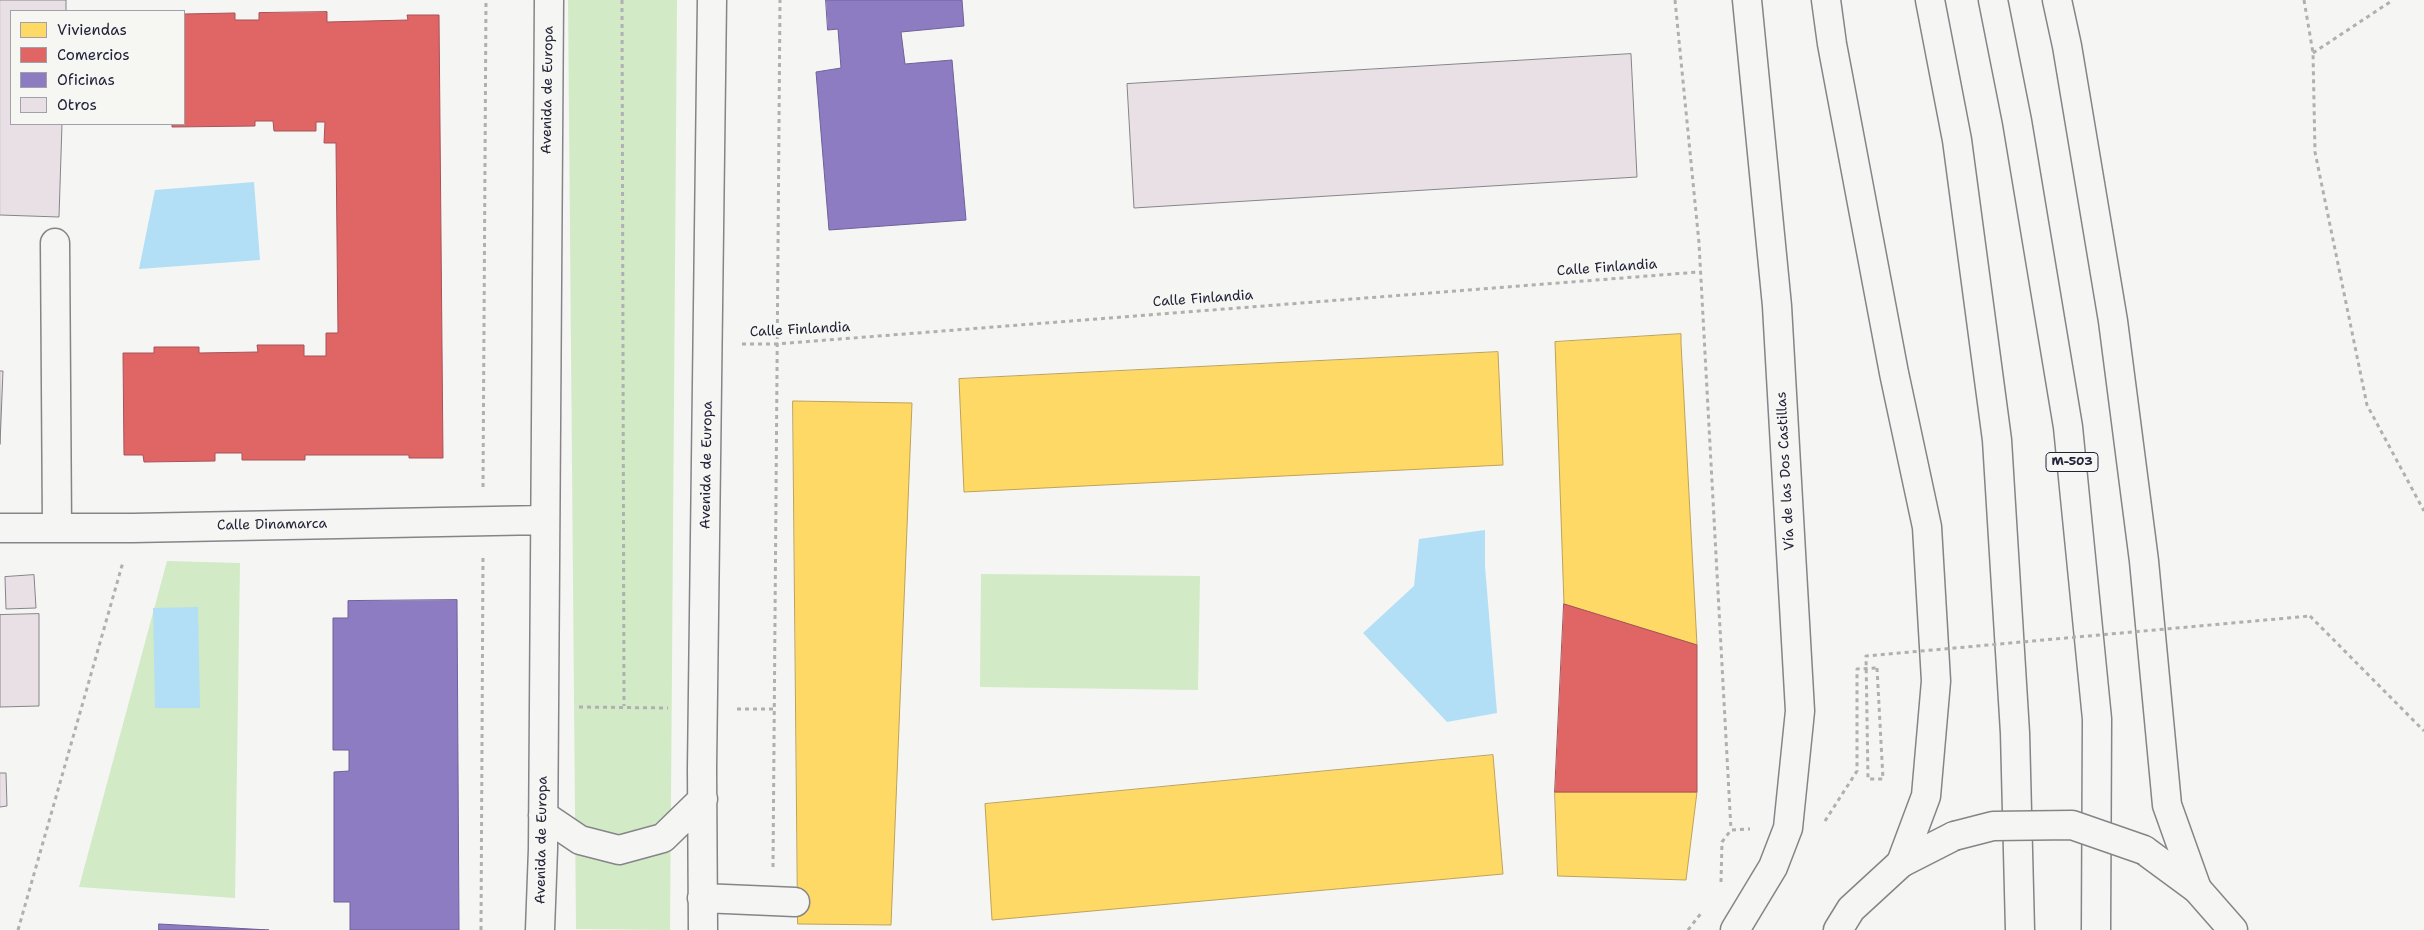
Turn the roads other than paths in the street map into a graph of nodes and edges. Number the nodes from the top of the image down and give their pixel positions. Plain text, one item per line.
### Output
1 (549, 0) edge
2 (712, 0) edge
3 (1747, 0) edge
4 (1826, 0) edge
5 (1930, 0) edge
6 (1993, 0) edge
7 (2056, 0) edge
8 (55, 243) dead end
9 (544, 520) junction
10 (0, 528) edge
11 (57, 528) junction
12 (703, 799) junction
13 (543, 815) junction
14 (1901, 863) junction
15 (2197, 889) junction
16 (702, 898) junction
17 (784, 901) road end
18 (540, 930) edge
19 (703, 930) edge
20 (1735, 930) edge
21 (1838, 930) edge
22 (2020, 930) edge
23 (2096, 930) edge
24 (2233, 930) edge

1 - 9 main road, Avenida de Europa
2 - 12 main road, Avenida de Europa
3 - 20 main road, Vía de las Dos Castillas
4 - 14 main road
5 - 22 main road
6 - 23 main road, M-503
7 - 15 main road
8 - 11 main road
9 - 11 main road, Calle Dinamarca
9 - 13 main road, Avenida de Europa
10 - 11 main road, Calle Dinamarca
12 - 13 main road
12 - 16 main road, Avenida de Europa
13 - 18 main road, Avenida de Europa
14 - 15 main road, bridge
14 - 21 main road
15 - 24 main road
16 - 17 main road
16 - 19 main road, Avenida de Europa

